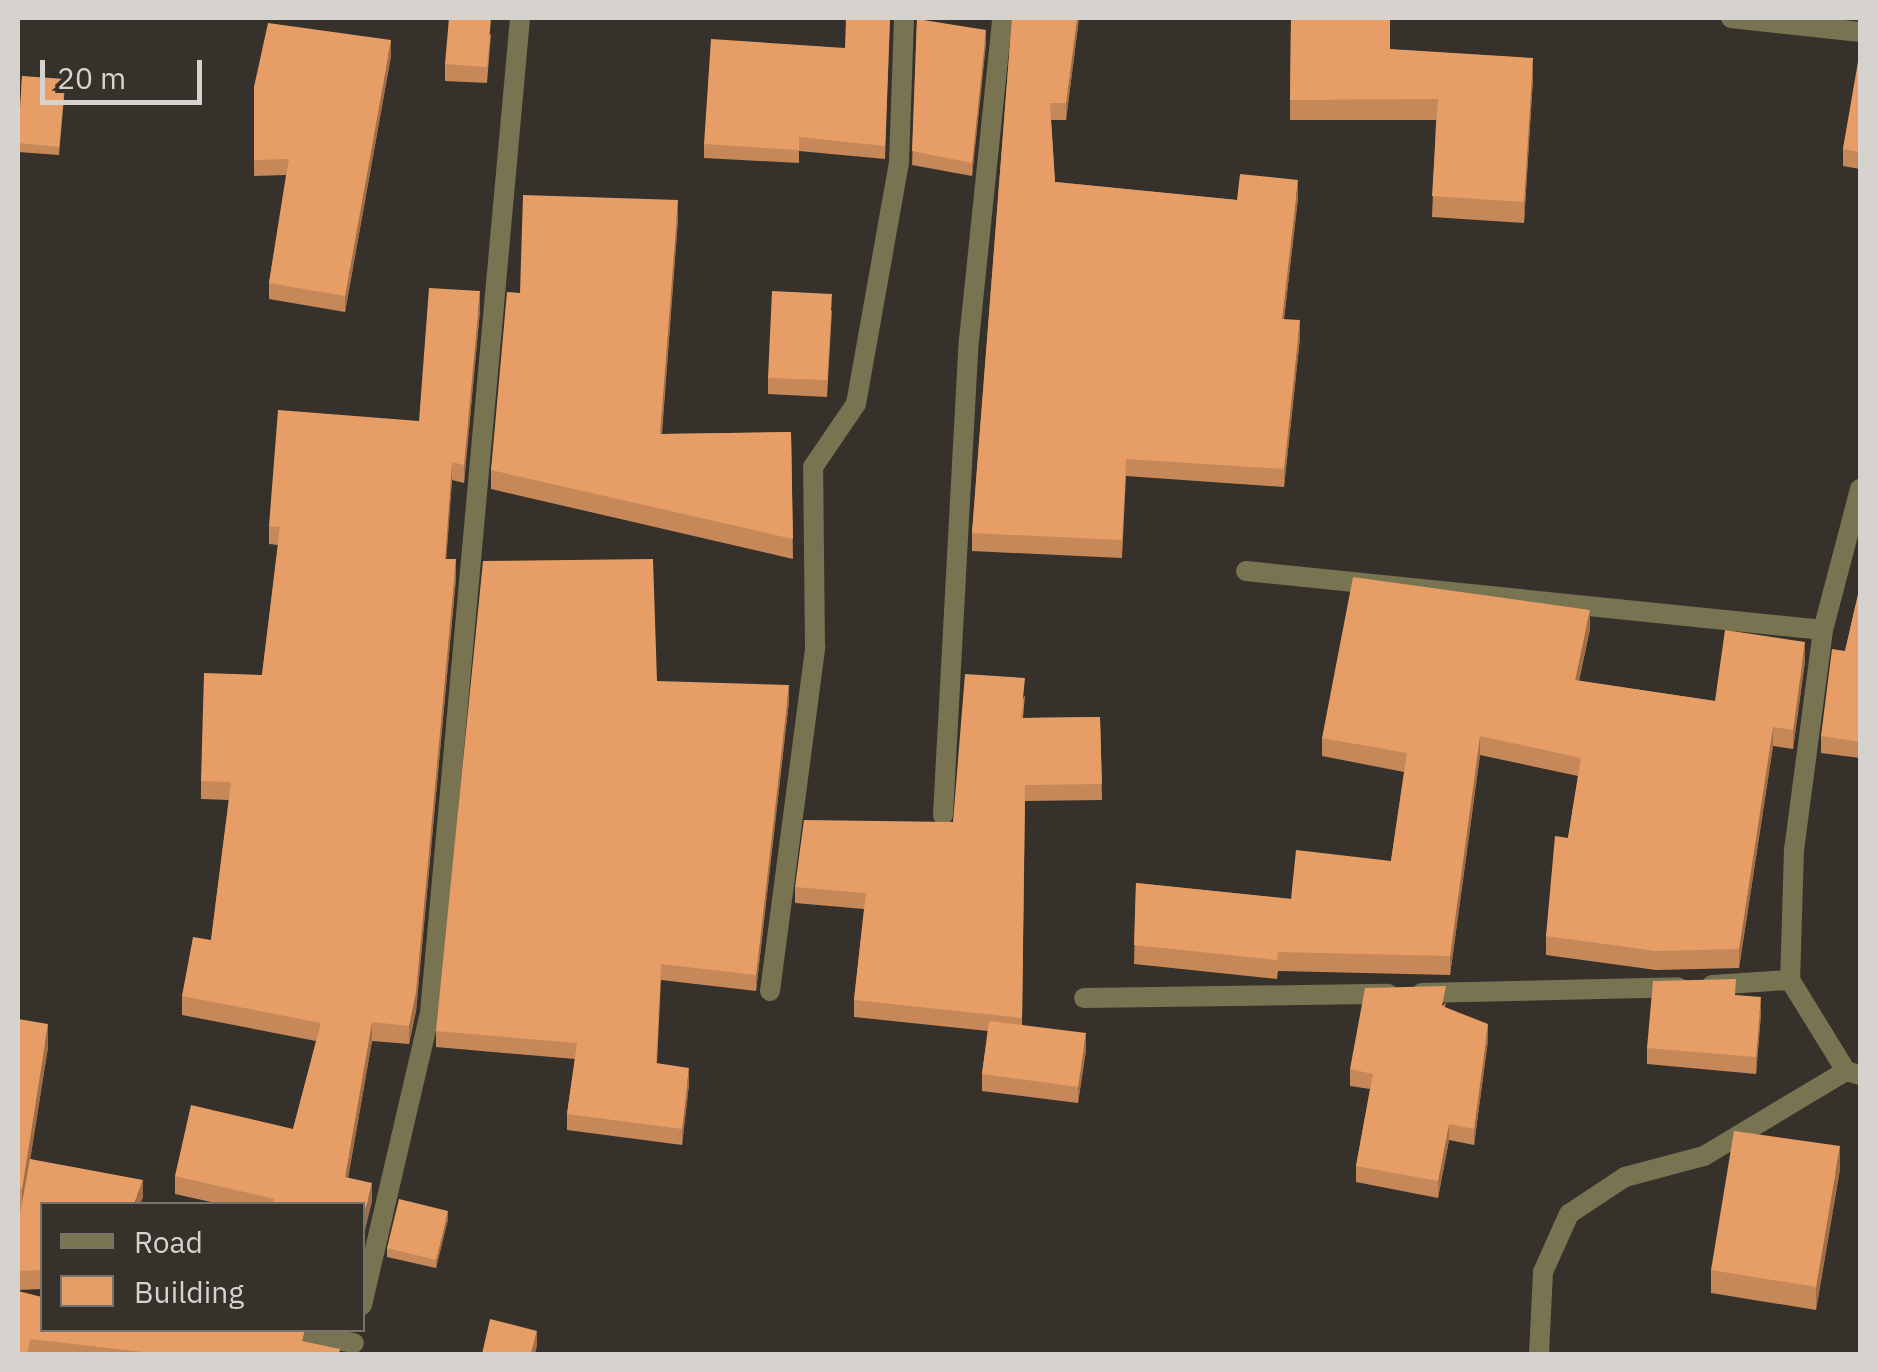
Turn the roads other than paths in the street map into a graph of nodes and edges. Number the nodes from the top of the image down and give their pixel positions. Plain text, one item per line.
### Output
1 (520, 18) edge
2 (904, 18) edge
3 (1002, 18) edge
4 (1731, 18) edge
5 (1860, 32) edge
6 (1860, 488) edge
7 (1246, 571) dead end
8 (1823, 630) junction
9 (943, 815) dead end
10 (1790, 980) junction
11 (770, 991) dead end
12 (1084, 998) dead end
13 (1853, 1073) edge
14 (365, 1292) edge
15 (294, 1332) edge
16 (354, 1342) edge
17 (1540, 1354) edge

1 - 14 street
2 - 11 street
3 - 9 street
4 - 5 street
6 - 8 street
7 - 8 street
8 - 10 street
10 - 12 street
10 - 13 street
13 - 17 street
15 - 16 street

